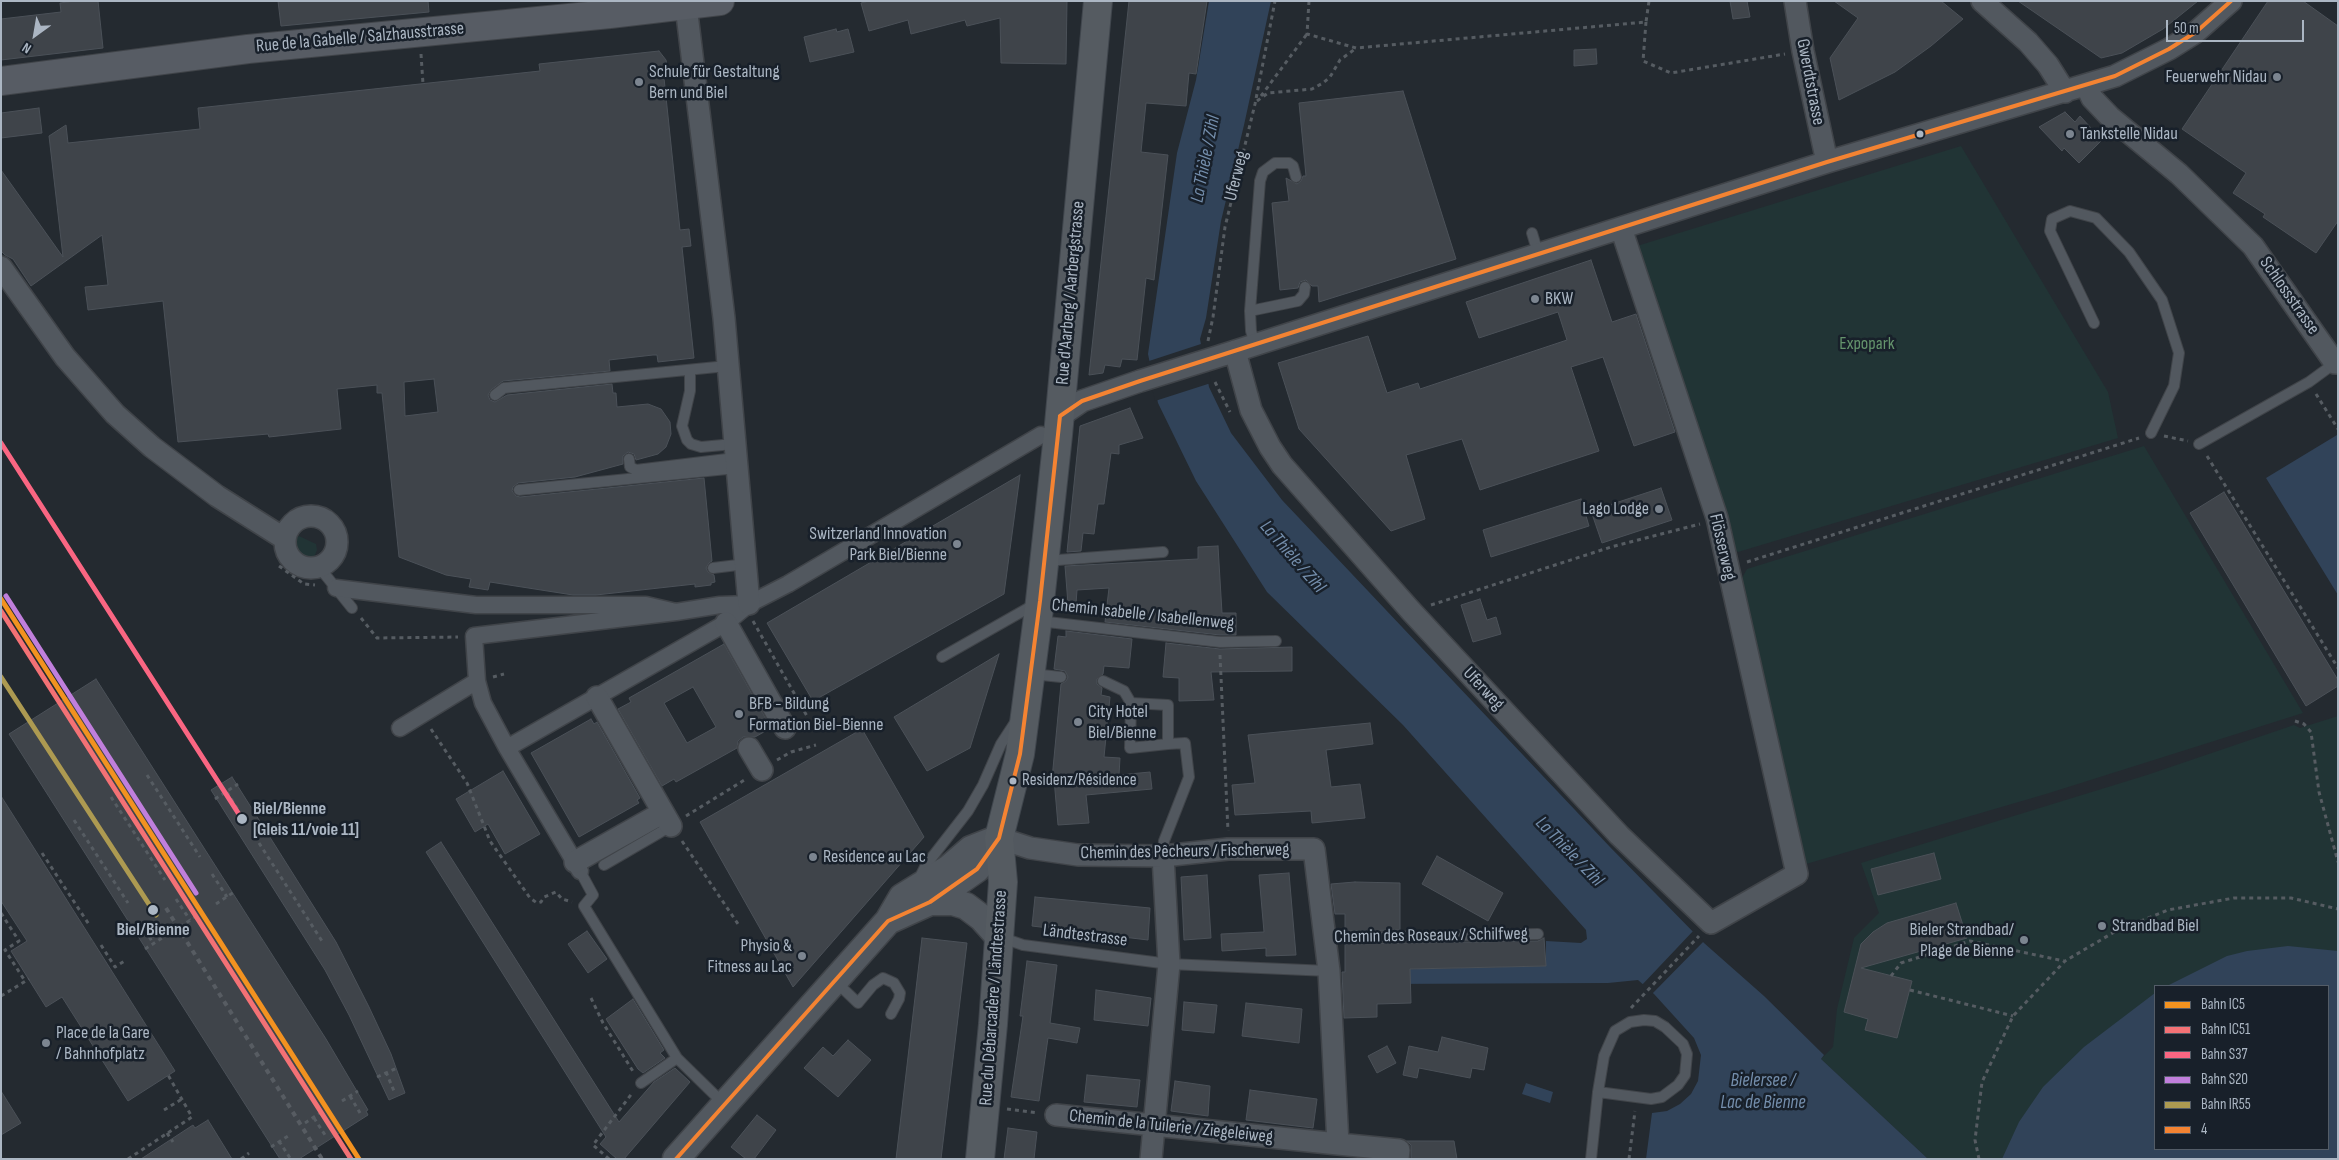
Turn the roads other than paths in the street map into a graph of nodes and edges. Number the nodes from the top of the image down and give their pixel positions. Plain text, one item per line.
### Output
1 (720, 1) edge
2 (1098, 1) edge
3 (1795, 1) edge
4 (2231, 1) edge
5 (686, 6) junction
6 (1989, 7) edge
7 (1, 81) edge
8 (2086, 85) junction
9 (2065, 92) junction
10 (1827, 162) junction
11 (1296, 177) dead end
12 (1621, 228) junction
13 (1532, 233) dead end
14 (1538, 254) junction
15 (1, 267) edge
16 (1305, 287) dead end
17 (1250, 311) junction
18 (2094, 323) dead end
19 (1256, 344) junction
20 (1224, 348) junction
21 (2336, 363) edge
22 (728, 366) junction
23 (690, 371) junction
24 (495, 395) dead end
25 (1051, 426) junction
26 (2151, 434) road end
27 (2199, 444) road end
28 (735, 457) junction
29 (629, 459) dead end
30 (519, 490) dead end
31 (285, 539) junction
32 (1163, 552) dead end
33 (1044, 561) junction
34 (746, 564) junction
35 (319, 567) junction
36 (713, 568) dead end
37 (336, 588) junction
38 (749, 604) junction
39 (352, 608) road end
40 (1039, 611) junction
41 (676, 612) junction
42 (726, 623) junction
43 (1276, 641) dead end
44 (942, 657) dead end
45 (1031, 674) junction
46 (1061, 677) dead end
47 (477, 681) junction
48 (1103, 681) dead end
49 (597, 697) junction
50 (1131, 703) junction
51 (1027, 704) junction
52 (400, 728) dead end
53 (785, 728) dead end
54 (1168, 744) junction
55 (507, 748) junction
56 (749, 748) dead end
57 (762, 770) road end
58 (667, 819) junction
59 (998, 838) junction
60 (1314, 849) joint
61 (1163, 856) junction
62 (604, 865) dead end
63 (577, 866) junction
64 (1797, 874) joint
65 (923, 894) junction
66 (1538, 934) dead end
67 (999, 937) junction
68 (1325, 938) junction
69 (1169, 964) junction
70 (1329, 972) junction
71 (834, 981) junction
72 (891, 1014) dead end
73 (677, 1058) junction
74 (641, 1083) road end
75 (1598, 1092) junction
76 (725, 1104) junction
77 (1056, 1116) road end
78 (1155, 1125) junction
79 (1338, 1144) junction
80 (676, 1159) edge
81 (980, 1159) edge
82 (1151, 1159) edge
83 (1398, 1159) edge
84 (1591, 1159) edge

1 - 5 main road, Rue de la Gabelle / Salzhausstrasse
2 - 25 main road, Rue d'Aarberg / Aarbergstrasse
3 - 10 street, Gwerdtstrasse
4 - 8 street
5 - 7 main road, Rue de la Gabelle / Salzhausstrasse
5 - 22 street
6 - 9 street
8 - 9 street
8 - 21 street, Schlossstrasse
9 - 10 street
10 - 12 street
11 - 17 lane
12 - 14 street
12 - 64 street, Flösserweg
13 - 14 lane
14 - 19 street
15 - 31 street
16 - 17 lane
17 - 19 lane
18 - 26 lane
19 - 20 street
20 - 25 street, bridge
20 - 64 street, Uferweg
21 - 27 lane
22 - 23 lane
22 - 28 street
23 - 24 lane
23 - 28 lane
25 - 33 main road, Rue d'Aarberg / Aarbergstrasse
25 - 38 street
28 - 29 lane
28 - 30 lane
28 - 34 street
31 - 35 street
31 - 35 street
32 - 33 lane
33 - 40 main road, Rue d'Aarberg / Aarbergstrasse
34 - 36 lane
34 - 38 street
35 - 37 lane
37 - 39 lane
37 - 41 street
38 - 41 street
38 - 42 street
40 - 43 lane, Chemin Isabelle / Isabellenweg
40 - 44 lane
40 - 45 main road, Rue d'Aarberg / Aarbergstrasse
41 - 47 street
42 - 49 street
42 - 53 street
45 - 46 lane
45 - 51 main road, Rue d'Aarberg / Aarbergstrasse
47 - 52 street
47 - 55 street
48 - 50 lane
49 - 55 street
49 - 58 street
50 - 54 lane
50 - 54 lane
51 - 59 main road, Rue d'Aarberg / Aarbergstrasse
51 - 65 lane, Rue d'Aarberg / Aarbergstrasse
54 - 61 lane
55 - 63 street
56 - 57 street
58 - 62 lane
58 - 63 street
59 - 61 street, Chemin des Pêcheurs / Fischerweg
59 - 65 street, Rue d'Aarberg / Aarbergstrasse
59 - 67 main road, Rue du Débarcadère / Ländtestrasse
60 - 61 street, Chemin des Pêcheurs / Fischerweg
60 - 68 street, Chemin des Roseaux / Schilfweg
61 - 69 street
63 - 73 lane
65 - 67 street, Rue d'Aarberg / Aarbergstrasse
65 - 71 street, Rue d'Aarberg / Aarbergstrasse
66 - 68 lane, Chemin des Roseaux / Schilfweg
67 - 69 lane, Ländtestrasse
67 - 81 main road, Rue du Débarcadère / Ländtestrasse
68 - 70 street, Chemin des Roseaux / Schilfweg
69 - 70 lane, Ländtestrasse
69 - 78 street
70 - 79 street, Chemin des Roseaux / Schilfweg
71 - 72 lane
71 - 76 street, Rue d'Aarberg / Aarbergstrasse
73 - 74 lane
73 - 76 lane
75 - 75 lane
75 - 84 lane
76 - 80 street, Rue d'Aarberg / Aarbergstrasse
77 - 78 street, Chemin de la Tuilerie / Ziegeleiweg
78 - 79 street, Chemin de la Tuilerie / Ziegeleiweg
78 - 82 street
79 - 83 street

